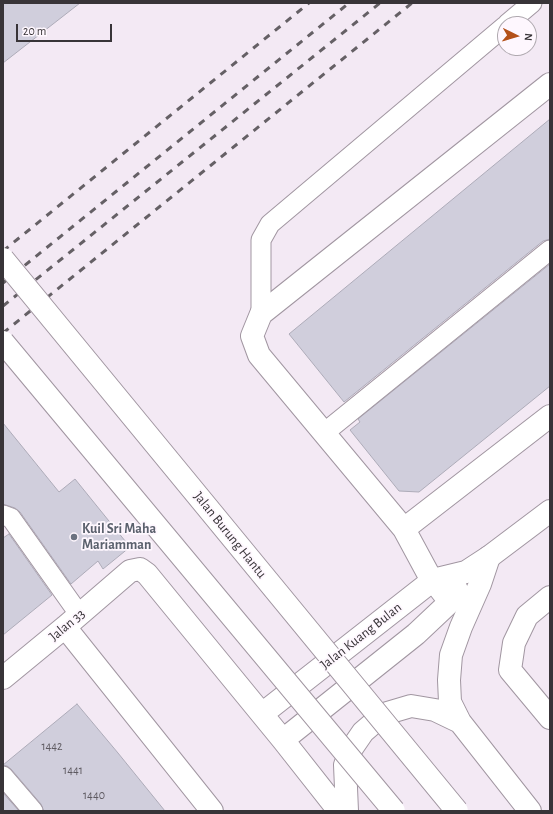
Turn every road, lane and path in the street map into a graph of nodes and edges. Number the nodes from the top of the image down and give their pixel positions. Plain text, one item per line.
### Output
1 (532, 3) edge
2 (517, 16) edge
3 (497, 33) edge
4 (550, 84) edge
5 (550, 250) edge
6 (3, 259) edge
7 (261, 314) junction
8 (3, 342) edge
9 (550, 416) edge
10 (324, 433) junction
11 (550, 511) edge
12 (3, 515) edge
13 (404, 530) junction
14 (415, 552) junction
15 (489, 557) junction
16 (466, 572) junction
17 (433, 580) junction
18 (550, 597) edge
19 (450, 602) junction
20 (397, 607) junction
21 (72, 621) junction
22 (3, 678) edge
23 (262, 714) junction
24 (550, 718) edge
25 (460, 722) junction
26 (283, 740) junction
27 (3, 776) edge
28 (33, 811) edge
29 (212, 811) edge
30 (339, 811) edge
31 (347, 811) edge
32 (394, 811) edge
33 (457, 811) edge
34 (530, 811) edge

1 - 2 lane
3 - 7 lane
4 - 7 street
5 - 10 lane
6 - 33 street, Jalan Burung Hantu, bridge
7 - 10 street
8 - 32 street, bridge
9 - 13 street
10 - 13 street
11 - 15 street, Jalan Kuang Bulan
12 - 21 lane
13 - 14 street
14 - 17 street
14 - 20 street
15 - 16 street, Jalan Kuang Bulan
15 - 25 street
16 - 17 street, Jalan Kuang Bulan
16 - 19 street, Jalan Kuang Bulan
17 - 19 street
17 - 20 street, Jalan Kuang Bulan
18 - 24 street
19 - 26 street, Jalan Kuang Bulan
20 - 23 street, Jalan Kuang Bulan
21 - 22 street, Jalan 33
21 - 23 street, Jalan 33
21 - 29 street
23 - 26 street
25 - 31 street
25 - 34 street
26 - 30 street
27 - 28 lane

